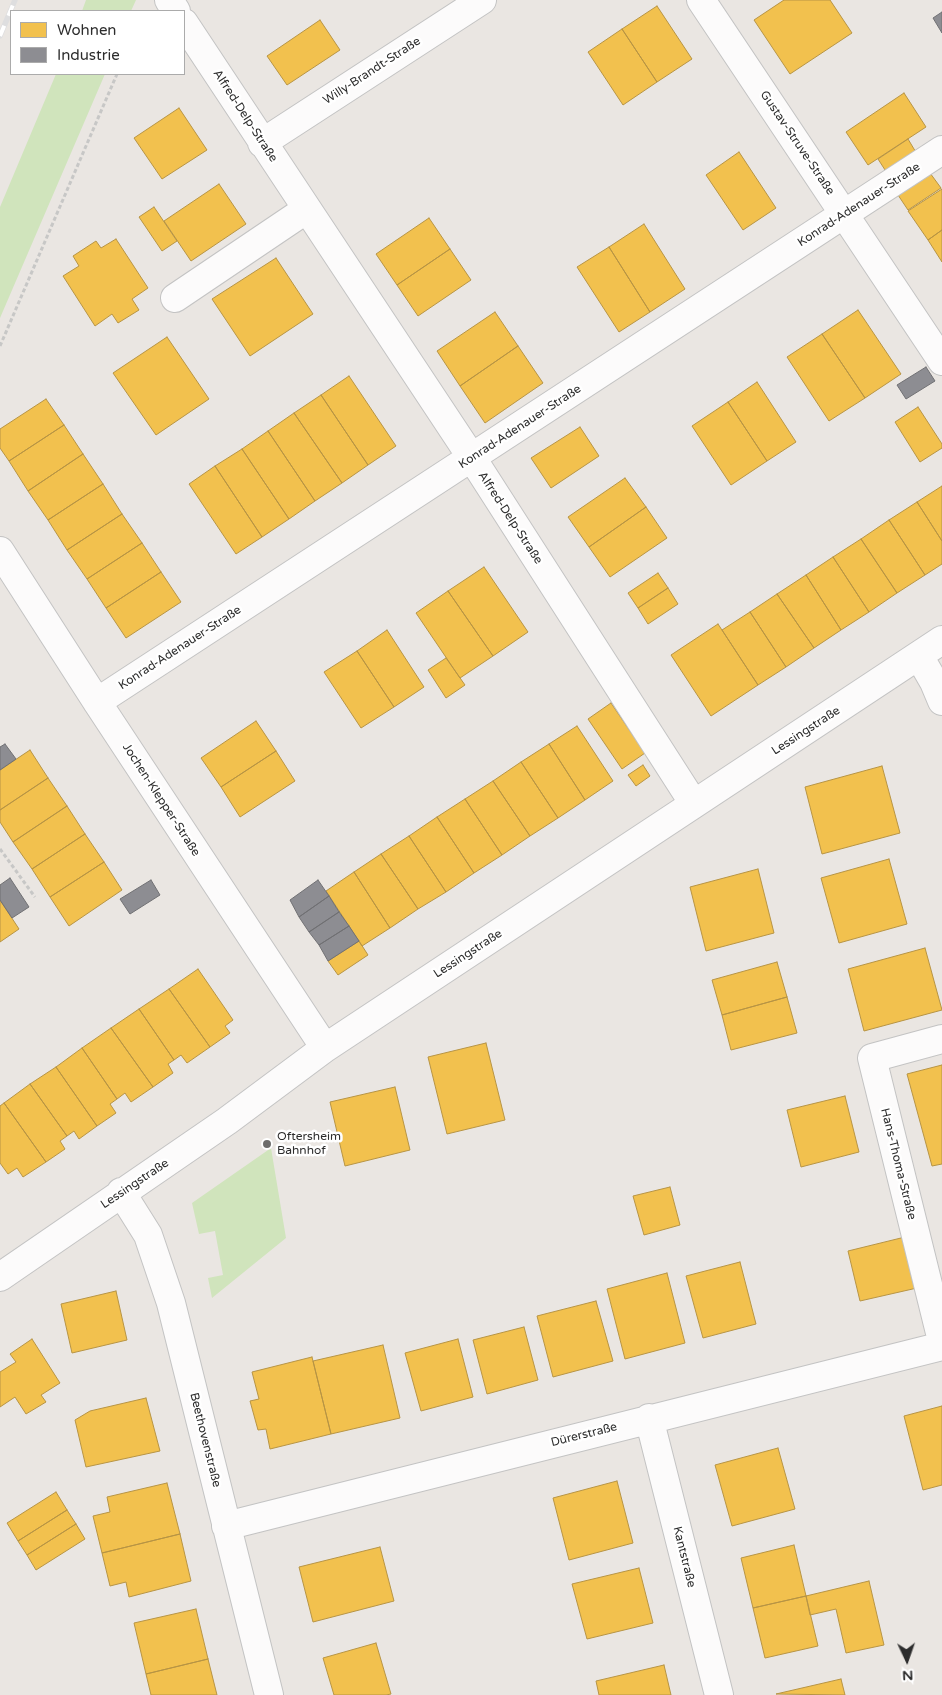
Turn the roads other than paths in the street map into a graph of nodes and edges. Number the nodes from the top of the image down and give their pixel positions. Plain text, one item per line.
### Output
1 (482, 0) edge
2 (701, 0) edge
3 (185, 25) edge
4 (262, 143) junction
5 (942, 150) edge
6 (306, 209) junction
7 (845, 214) junction
8 (176, 298) dead end
9 (942, 361) edge
10 (472, 458) junction
11 (0, 551) edge
12 (942, 640) edge
13 (919, 656) junction
14 (97, 702) junction
15 (942, 702) edge
16 (694, 804) junction
17 (942, 1039) edge
18 (325, 1048) junction
19 (121, 1192) junction
20 (2, 1271) edge
21 (942, 1341) edge
22 (942, 1346) edge
23 (649, 1418) junction
24 (226, 1526) junction
25 (270, 1695) edge
26 (719, 1695) edge

1 - 4 street, Willy-Brandt-Straße
2 - 7 street, Gustav-Struve-Straße
3 - 4 street, Alfred-Delp-Straße
4 - 6 street, Alfred-Delp-Straße
5 - 7 street, Konrad-Adenauer-Straße
6 - 8 street
6 - 10 street, Alfred-Delp-Straße
7 - 9 street, Gustav-Struve-Straße
7 - 10 street, Konrad-Adenauer-Straße
10 - 14 street, Konrad-Adenauer-Straße
10 - 16 street, Alfred-Delp-Straße
11 - 14 street, Jochen-Klepper-Straße
12 - 13 street, Lessingstraße
13 - 15 street
13 - 16 street, Lessingstraße
14 - 18 street, Jochen-Klepper-Straße
16 - 18 street, Lessingstraße
17 - 21 street, Hans-Thoma-Straße
18 - 19 street, Lessingstraße
19 - 20 street, Lessingstraße
19 - 24 street, Beethovenstraße
22 - 23 street, Dürerstraße
23 - 24 street, Dürerstraße
23 - 26 street, Kantstraße
24 - 25 street, Beethovenstraße

